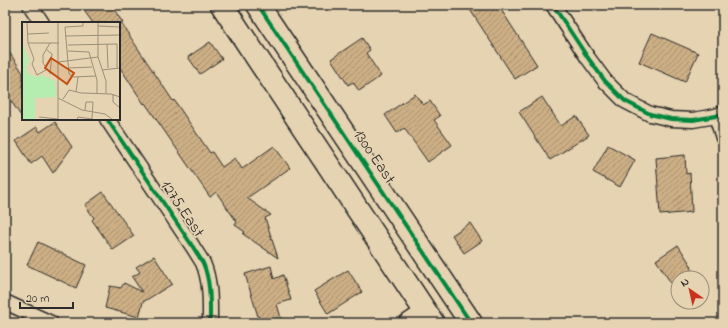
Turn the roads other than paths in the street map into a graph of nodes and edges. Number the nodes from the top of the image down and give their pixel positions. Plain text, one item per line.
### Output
1 (30, 5) edge
2 (222, 5) edge
3 (258, 5) edge
4 (552, 5) edge
5 (41, 22) edge
6 (720, 115) edge
7 (108, 120) edge
8 (723, 138) edge
9 (5, 302) edge
10 (429, 317) edge
11 (51, 323) edge
12 (210, 323) edge
13 (405, 323) edge
14 (471, 323) edge

1 - 5 street
2 - 10 main road
3 - 14 main road, 1300 East
4 - 6 street
6 - 8 street
7 - 12 street, 1275 East
9 - 11 street
10 - 13 street

